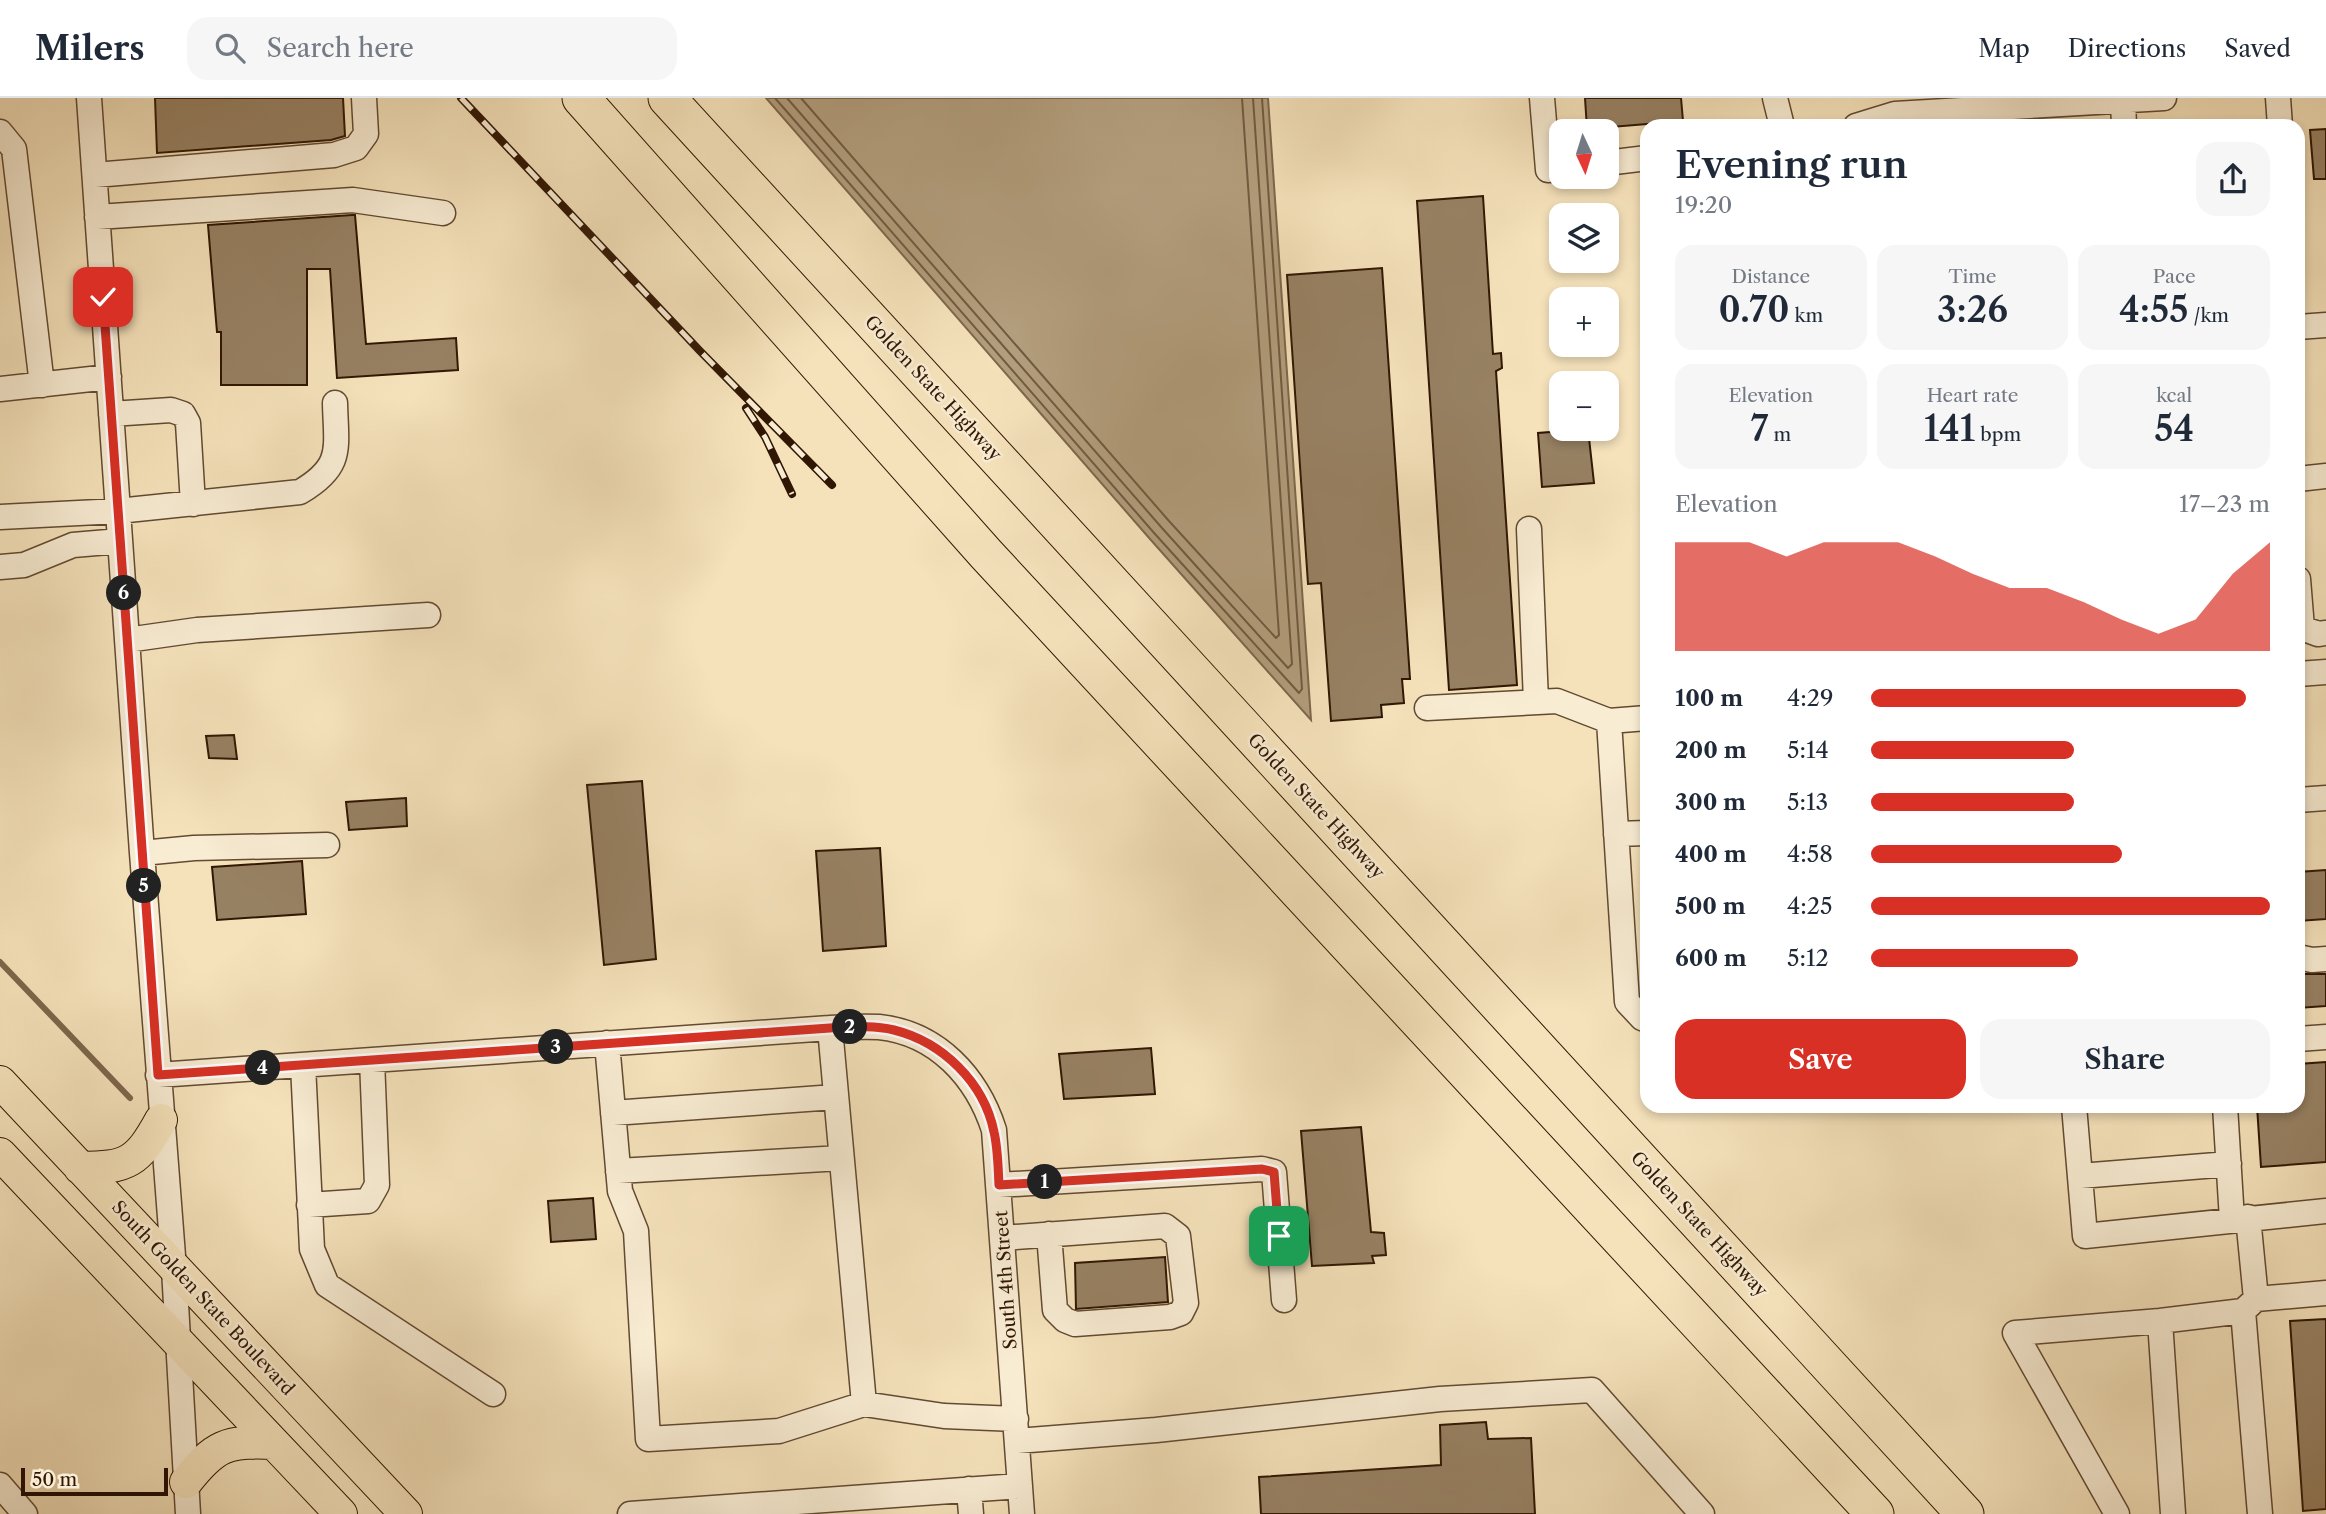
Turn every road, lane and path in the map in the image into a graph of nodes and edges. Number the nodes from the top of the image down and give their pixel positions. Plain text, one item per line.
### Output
1 (89, 98) edge
2 (364, 98) edge
3 (581, 98) edge
4 (667, 98) edge
5 (1542, 98) edge
6 (1775, 98) edge
7 (2164, 98) edge
8 (2278, 98) edge
9 (2123, 100) junction
10 (1947, 118) edge
11 (1780, 119) edge
12 (1921, 119) edge
13 (2124, 119) edge
14 (2280, 119) edge
15 (0, 132) edge
16 (1640, 159) edge
17 (1619, 161) edge
18 (1549, 170) edge
19 (94, 175) junction
20 (443, 213) dead end
21 (97, 217) junction
22 (2326, 325) edge
23 (2305, 326) edge
24 (109, 377) junction
25 (42, 385) junction
26 (0, 390) edge
27 (335, 404) dead end
28 (111, 414) junction
29 (2326, 476) edge
30 (2305, 478) edge
31 (193, 504) junction
32 (118, 511) junction
33 (0, 517) edge
34 (1528, 529) dead end
35 (120, 541) junction
36 (0, 568) edge
37 (428, 615) dead end
38 (2305, 629) edge
39 (2326, 634) edge
40 (127, 640) junction
41 (2326, 672) edge
42 (2305, 674) edge
43 (1536, 702) junction
44 (1427, 708) dead end
45 (1640, 715) edge
46 (1609, 721) junction
47 (2326, 798) edge
48 (2305, 800) edge
49 (1640, 833) edge
50 (1616, 834) junction
51 (327, 845) dead end
52 (142, 853) junction
53 (2305, 958) edge
54 (2326, 959) edge
55 (1640, 1016) edge
56 (830, 1028) junction
57 (2326, 1037) edge
58 (2305, 1038) edge
59 (607, 1043) junction
60 (372, 1060) junction
61 (303, 1065) junction
62 (158, 1075) junction
63 (0, 1082) edge
64 (835, 1097) junction
65 (613, 1113) junction
66 (2075, 1113) edge
67 (2225, 1113) edge
68 (162, 1120) junction
69 (0, 1154) edge
70 (841, 1158) junction
71 (2229, 1164) junction
72 (80, 1168) junction
73 (618, 1171) junction
74 (2080, 1176) junction
75 (999, 1185) junction
76 (309, 1205) junction
77 (2326, 1211) edge
78 (2240, 1219) junction
79 (1049, 1234) junction
80 (1003, 1238) junction
81 (174, 1269) junction
82 (2326, 1293) edge
83 (1284, 1300) dead end
84 (2249, 1305) junction
85 (2160, 1321) junction
86 (177, 1338) junction
87 (493, 1394) dead end
88 (864, 1404) junction
89 (1016, 1430) junction
90 (273, 1443) junction
91 (186, 1482) junction
92 (0, 1485) edge
93 (1020, 1486) junction
94 (970, 1489) junction
95 (25, 1514) edge
96 (188, 1514) edge
97 (341, 1514) edge
98 (406, 1514) edge
99 (630, 1514) edge
100 (971, 1514) edge
101 (1022, 1514) edge
102 (1702, 1514) edge
103 (1875, 1514) edge
104 (1965, 1514) edge
105 (2117, 1514) edge
106 (2173, 1514) edge
107 (2260, 1514) edge

1 - 19 street
2 - 19 street
3 - 103 highway
4 - 104 highway, Golden State Highway
5 - 18 street
6 - 11 street
7 - 9 street
8 - 14 street
9 - 10 street
9 - 13 street
10 - 12 street
15 - 25 street
16 - 17 street
19 - 21 street
20 - 21 street
21 - 24 street
22 - 23 street
24 - 25 street
24 - 28 street
25 - 26 street
27 - 31 street
28 - 31 street
28 - 32 street
29 - 30 street
31 - 32 street
32 - 33 street
32 - 35 street
34 - 43 street
35 - 36 street
35 - 40 street
37 - 40 street
38 - 39 street
40 - 52 street
41 - 42 street
43 - 44 street
43 - 46 street
45 - 46 street
46 - 50 street
47 - 48 street
49 - 50 street
50 - 55 street
51 - 52 street
52 - 62 street
53 - 54 street
56 - 59 street
56 - 64 street
56 - 75 street, South 4th Street
57 - 58 street
59 - 60 street
59 - 65 street
60 - 61 street
60 - 76 street
61 - 62 street
61 - 76 street
62 - 68 street
63 - 72 main road, South Golden State Boulevard
64 - 65 street
64 - 70 street
65 - 73 street
66 - 74 street
67 - 71 street
68 - 72 main road
68 - 81 street
69 - 86 main road
70 - 73 street
70 - 88 street
71 - 74 street
71 - 78 street
72 - 81 main road, South Golden State Boulevard
73 - 88 street
74 - 78 street
75 - 80 street, South 4th Street
75 - 83 street
76 - 87 street
77 - 78 street
78 - 84 street
79 - 79 street
79 - 80 street
80 - 89 street, South 4th Street
81 - 86 street
81 - 98 main road, South Golden State Boulevard
82 - 84 street
84 - 85 street
84 - 107 street
85 - 105 street
85 - 106 street
86 - 90 main road
86 - 91 street
88 - 89 street
89 - 93 street, South 4th Street
89 - 102 street
90 - 91 main road
90 - 97 main road
91 - 96 street
92 - 95 street
93 - 94 street
93 - 101 street, South 4th Street
94 - 99 street
94 - 100 street

